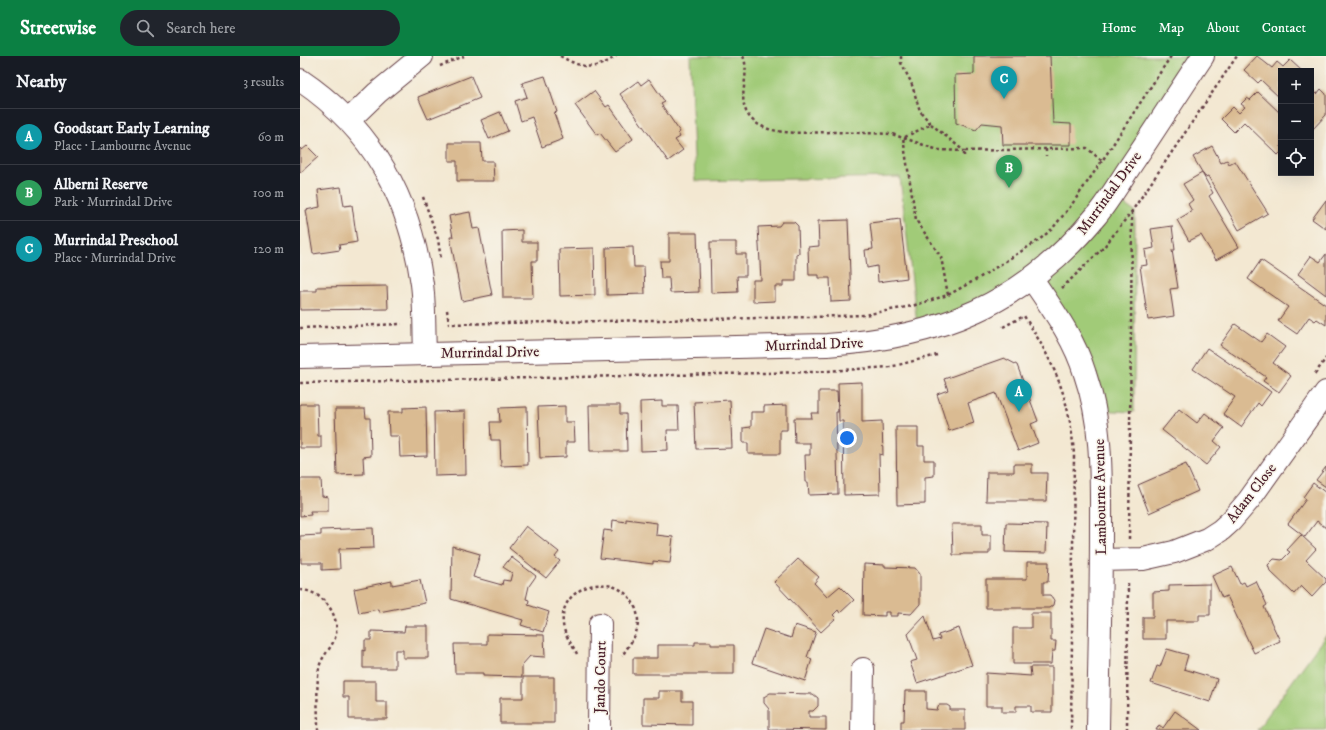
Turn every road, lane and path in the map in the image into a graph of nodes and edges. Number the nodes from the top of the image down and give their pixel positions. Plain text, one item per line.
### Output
1 (422, 56) edge
2 (560, 56) edge
3 (616, 56) edge
4 (743, 56) edge
5 (901, 56) edge
6 (1171, 56) edge
7 (1203, 56) edge
8 (1237, 56) edge
9 (300, 80) edge
10 (349, 120) junction
11 (931, 124) junction
12 (903, 138) junction
13 (1046, 149) junction
14 (964, 151) junction
15 (964, 156) dead end
16 (1046, 156) dead end
17 (1102, 161) junction
18 (1132, 211) junction
19 (1032, 279) junction
20 (1062, 288) dead end
21 (948, 295) junction
22 (402, 319) dead end
23 (449, 324) dead end
24 (1004, 327) dead end
25 (300, 328) edge
26 (425, 354) junction
27 (937, 355) dead end
28 (300, 356) edge
29 (1326, 358) edge
30 (300, 383) edge
31 (1319, 384) edge
32 (1136, 539) dead end
33 (1101, 560) junction
34 (1128, 579) dead end
35 (300, 590) edge
36 (600, 624) dead end
37 (863, 669) dead end
38 (318, 730) edge
39 (599, 730) edge
40 (862, 730) edge
41 (1071, 730) edge
42 (1098, 730) edge
43 (1126, 730) edge

1 - 10 street
2 - 3 path
4 - 12 path
5 - 11 path
6 - 17 path
7 - 19 street, Murrindal Drive
8 - 18 path
9 - 10 street
10 - 26 street
11 - 12 path
11 - 14 path
12 - 14 path
12 - 21 path
13 - 14 path
13 - 16 path
13 - 17 path
14 - 15 path
17 - 21 path
18 - 20 path
18 - 32 path
19 - 26 street, Murrindal Drive
19 - 33 street, Lambourne Avenue
21 - 23 path
22 - 25 path
24 - 41 path
26 - 28 street, Murrindal Drive
27 - 30 path
29 - 31 path
31 - 33 street, Adam Close
33 - 42 street, Lambourne Avenue
34 - 43 path
35 - 38 path
36 - 39 street, Jando Court
37 - 40 street

